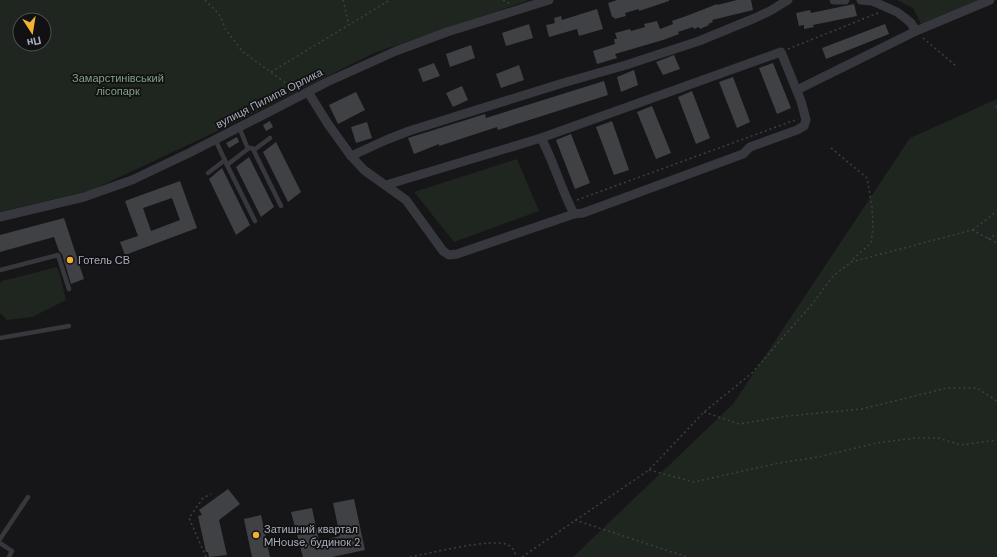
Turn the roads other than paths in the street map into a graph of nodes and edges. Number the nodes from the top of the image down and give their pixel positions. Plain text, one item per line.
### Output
1 (549, 0) edge
2 (788, 0) edge
3 (834, 0) edge
4 (845, 0) edge
5 (860, 0) edge
6 (990, 0) edge
7 (916, 32) junction
8 (797, 90) junction
9 (305, 94) junction
10 (239, 127) junction
11 (270, 138) dead end
12 (541, 138) junction
13 (215, 140) junction
14 (248, 149) junction
15 (254, 150) junction
16 (351, 156) junction
17 (226, 162) junction
18 (208, 173) dead end
19 (386, 185) junction
20 (281, 206) dead end
21 (574, 214) junction
22 (0, 217) edge
23 (255, 221) dead end
24 (0, 270) edge
25 (69, 289) dead end
26 (69, 326) dead end
27 (0, 338) edge
28 (28, 497) dead end
29 (0, 539) edge
30 (0, 543) edge
31 (9, 557) edge

1 - 9 street, вулиця Пилипа Орлика
2 - 16 street
3 - 4 street
5 - 7 street
6 - 7 street
7 - 8 street
8 - 12 street
8 - 21 street
9 - 10 street, вулиця Пилипа Орлика
9 - 16 street
10 - 13 street, вулиця Пилипа Орлика
10 - 14 lane
11 - 15 lane
12 - 19 street
12 - 21 street
13 - 17 lane
13 - 22 street, вулиця Пилипа Орлика
14 - 15 lane
14 - 17 lane
15 - 20 lane
16 - 19 street
17 - 18 lane
17 - 23 lane
19 - 21 street
24 - 25 lane
26 - 27 lane
28 - 29 lane
30 - 31 lane

